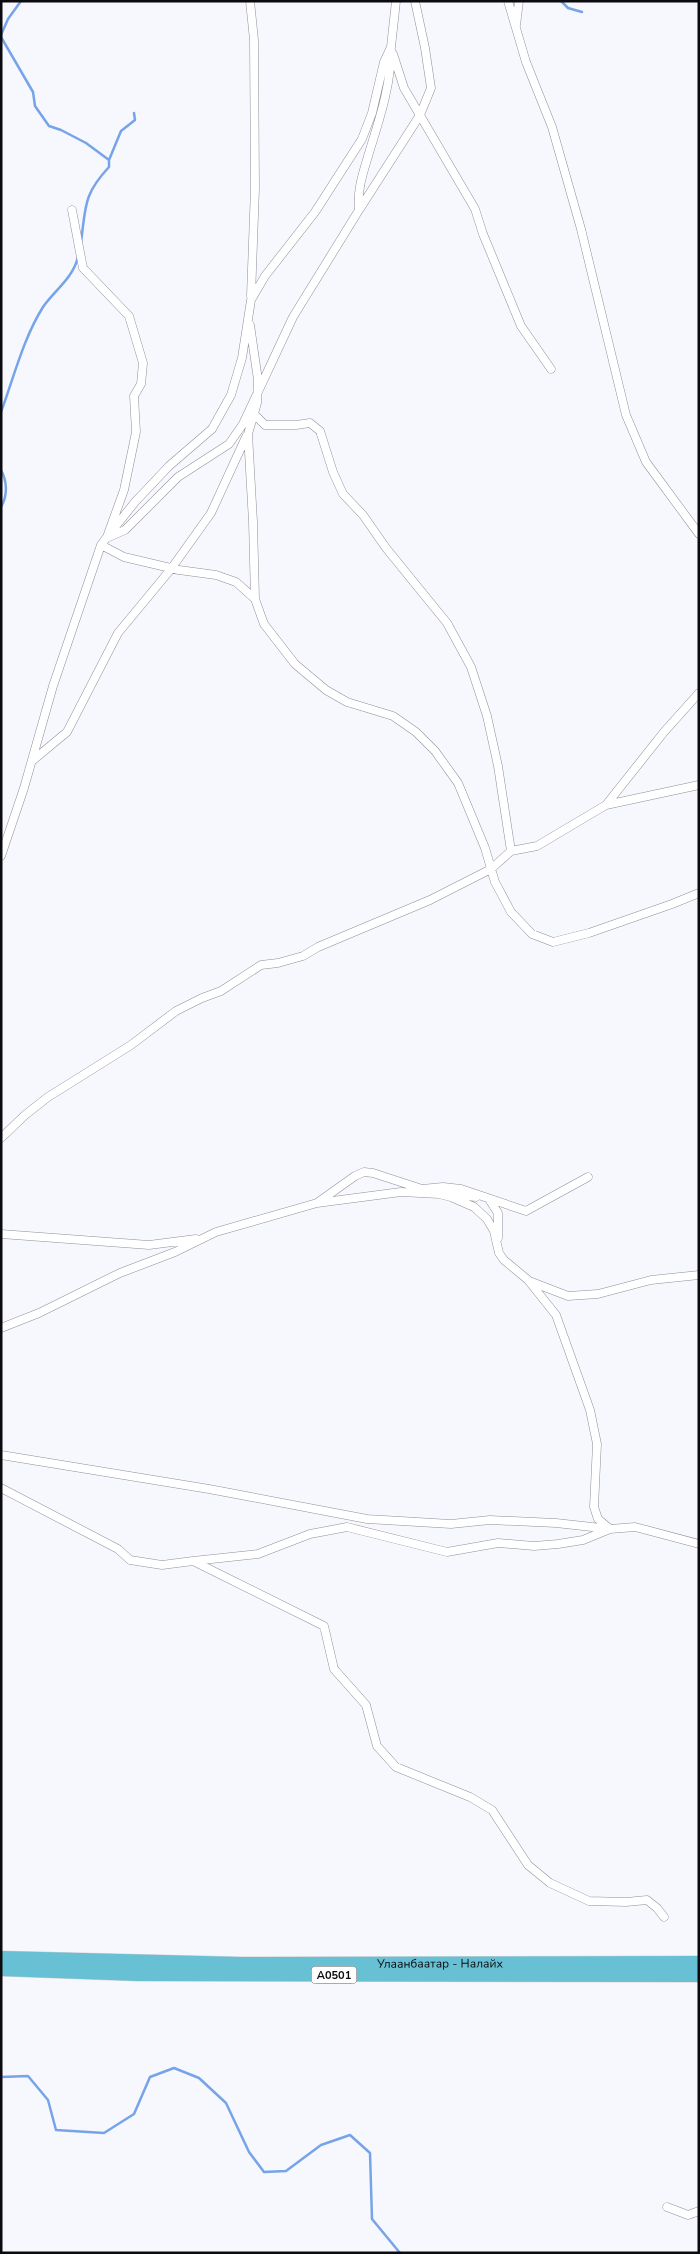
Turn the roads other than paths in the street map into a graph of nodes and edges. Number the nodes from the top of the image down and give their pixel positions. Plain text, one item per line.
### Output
1 (250, 1) edge
2 (396, 1) edge
3 (415, 1) edge
4 (508, 1) edge
5 (520, 1) edge
6 (516, 26) junction
7 (391, 47) junction
8 (420, 115) junction
9 (72, 210) dead end
10 (359, 210) junction
11 (251, 300) junction
12 (551, 369) dead end
13 (257, 392) junction
14 (254, 414) junction
15 (248, 434) junction
16 (699, 534) edge
17 (107, 537) junction
18 (100, 545) junction
19 (171, 569) junction
20 (255, 599) junction
21 (699, 694) edge
22 (32, 761) junction
23 (699, 785) edge
24 (606, 805) junction
25 (511, 851) junction
26 (1, 856) edge
27 (491, 868) junction
28 (699, 893) edge
29 (1, 1138) edge
30 (588, 1176) dead end
31 (438, 1194) junction
32 (488, 1198) junction
33 (317, 1203) junction
34 (1, 1234) edge
35 (202, 1238) junction
36 (498, 1242) junction
37 (699, 1275) edge
38 (528, 1280) junction
39 (1, 1328) edge
40 (1, 1455) edge
41 (1, 1488) edge
42 (610, 1529) junction
43 (699, 1544) edge
44 (193, 1561) junction
45 (664, 1918) dead end
46 (1, 1958) edge
47 (699, 1963) edge
48 (1, 1968) edge
49 (699, 1975) edge
50 (667, 2207) dead end
51 (699, 2211) edge

1 - 11 street
2 - 7 street
3 - 8 street
4 - 6 street
5 - 6 street
6 - 16 street
7 - 8 street
7 - 10 street
7 - 11 street
8 - 10 street
8 - 12 street
9 - 17 street
10 - 13 street
11 - 13 street
11 - 17 street
13 - 14 street
13 - 17 street
14 - 15 street
14 - 25 street
15 - 19 street
15 - 20 street
17 - 18 street
18 - 19 street
18 - 22 street
19 - 20 street
19 - 22 street
20 - 27 street
21 - 24 street
22 - 26 street
23 - 24 street
24 - 25 street
25 - 27 street
27 - 28 street
27 - 29 street
30 - 32 street
31 - 32 street
31 - 33 street
31 - 36 street
32 - 33 street
32 - 36 street
33 - 35 street
34 - 35 street
35 - 39 street
36 - 38 street
37 - 38 street
38 - 42 street
40 - 42 street
41 - 44 street
42 - 43 street
42 - 44 street
44 - 45 street
46 - 47 highway, Улаанбаатар - Налайх / A0501
48 - 49 highway, Улаанбаатар - Налайх / A0501
50 - 51 street

